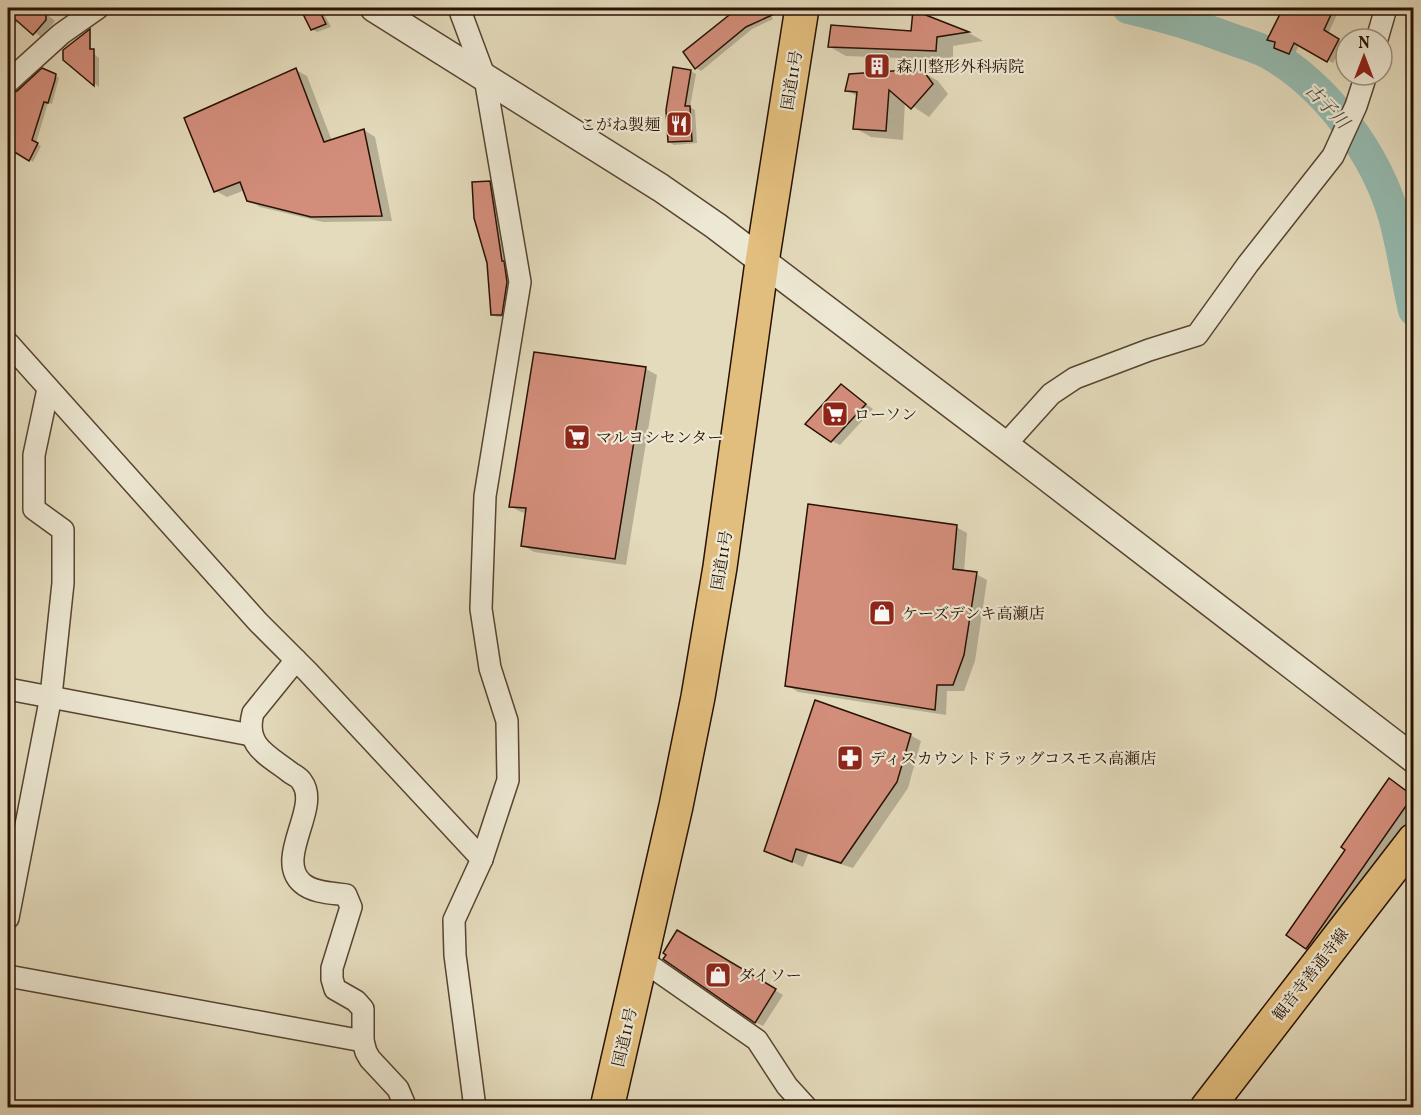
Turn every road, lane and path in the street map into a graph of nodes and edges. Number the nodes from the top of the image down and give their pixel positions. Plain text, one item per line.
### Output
1 (98, 8) edge
2 (374, 8) edge
3 (459, 8) edge
4 (802, 8) edge
5 (1386, 8) edge
6 (1380, 27) edge
7 (485, 78) junction
8 (8, 82) edge
9 (1362, 87) edge
10 (762, 262) junction
11 (8, 343) edge
12 (48, 388) junction
13 (1005, 445) junction
14 (296, 660) junction
15 (8, 689) edge
16 (51, 696) junction
17 (251, 735) junction
18 (1413, 759) edge
19 (1413, 840) edge
20 (482, 859) junction
21 (8, 918) edge
22 (642, 960) junction
23 (8, 976) edge
24 (363, 1041) junction
25 (406, 1107) edge
26 (475, 1107) edge
27 (607, 1107) edge
28 (807, 1107) edge
29 (1208, 1107) edge

1 - 8 street
2 - 7 street
3 - 7 street
4 - 10 main road, 国道11号
5 - 6 street
7 - 10 street
7 - 20 street
9 - 13 street
10 - 13 street
10 - 22 main road, 国道11号
11 - 12 street
12 - 14 street
12 - 16 street
13 - 18 street
14 - 17 street
14 - 20 street
15 - 16 street
16 - 17 street
16 - 21 street
17 - 24 street
19 - 29 main road, 観音寺善通寺線
20 - 26 street
22 - 27 main road, 国道11号
22 - 28 street
23 - 24 street
24 - 25 street

